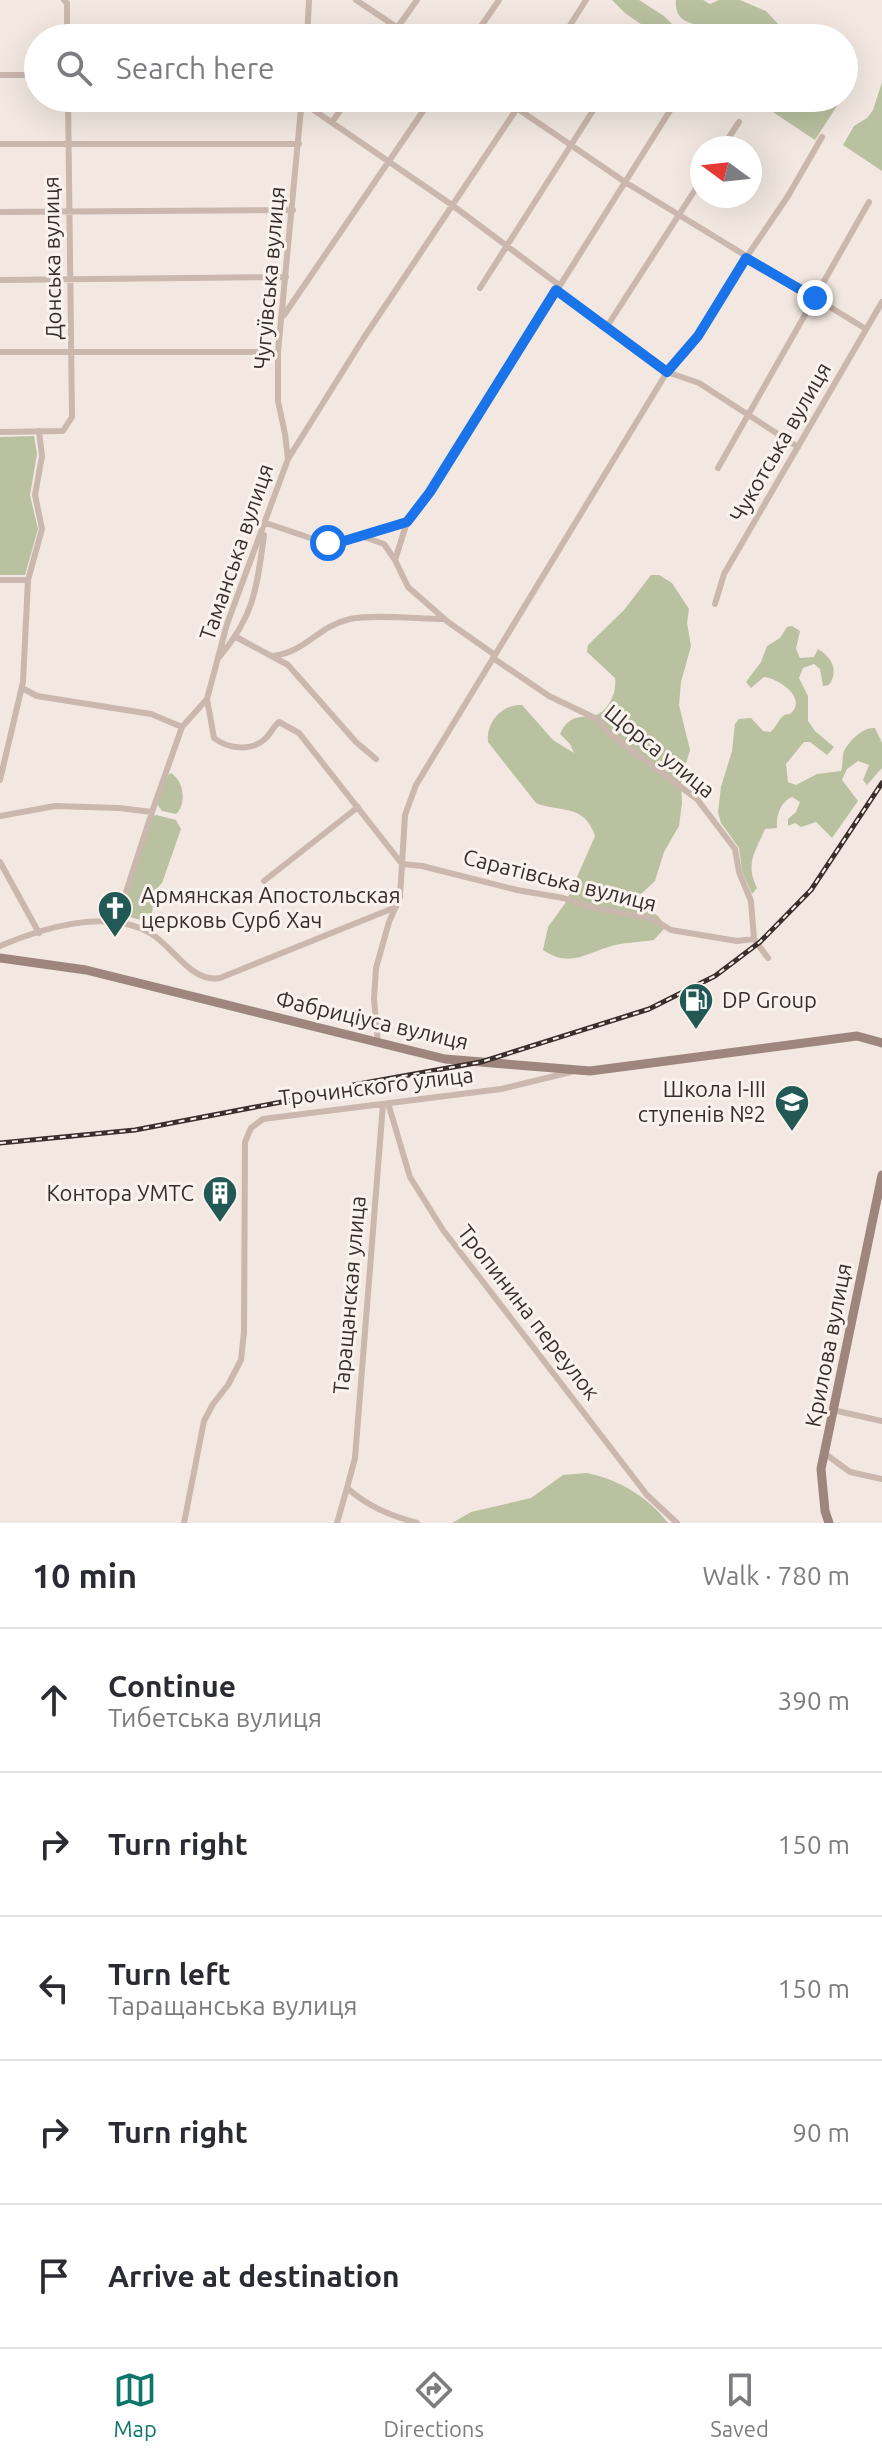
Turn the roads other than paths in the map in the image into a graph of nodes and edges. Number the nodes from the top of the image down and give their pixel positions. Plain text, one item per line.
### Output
1 (64, 0) edge
2 (309, 0) edge
3 (356, 0) edge
4 (417, 0) edge
5 (499, 0) edge
6 (586, 0) edge
7 (67, 24) edge
8 (308, 24) edge
9 (391, 24) edge
10 (400, 24) edge
11 (483, 24) edge
12 (571, 24) edge
13 (0, 75) edge
14 (24, 75) edge
15 (68, 112) edge
16 (301, 112) edge
17 (318, 112) edge
18 (339, 112) edge
19 (422, 112) edge
20 (514, 112) edge
21 (523, 112) edge
22 (592, 112) edge
23 (669, 112) edge
24 (332, 122) junction
25 (739, 122) dead end
26 (730, 136) edge
27 (822, 137) dead end
28 (68, 142) junction
29 (0, 144) edge
30 (299, 144) junction
31 (571, 145) junction
32 (389, 161) junction
33 (625, 182) junction
34 (690, 198) edge
35 (869, 202) dead end
36 (452, 205) junction
37 (293, 210) junction
38 (0, 212) edge
39 (69, 212) junction
40 (679, 215) junction
41 (507, 245) junction
42 (746, 258) junction
43 (286, 277) junction
44 (70, 279) junction
45 (0, 280) edge
46 (480, 288) dead end
47 (558, 288) junction
48 (815, 298) junction
49 (882, 302) edge
50 (282, 318) junction
51 (606, 328) junction
52 (866, 329) junction
53 (71, 351) junction
54 (0, 352) edge
55 (278, 352) junction
56 (667, 372) junction
57 (747, 414) junction
58 (39, 431) junction
59 (0, 432) edge
60 (798, 447) junction
61 (288, 459) junction
62 (718, 468) dead end
63 (266, 522) junction
64 (407, 522) junction
65 (361, 536) junction
66 (395, 560) junction
67 (0, 580) edge
68 (28, 580) junction
69 (715, 604) dead end
70 (444, 619) junction
71 (236, 637) junction
72 (273, 656) junction
73 (494, 656) junction
74 (218, 658) junction
75 (22, 688) junction
76 (207, 699) junction
77 (182, 727) junction
78 (376, 759) dead end
79 (0, 780) edge
80 (358, 807) junction
81 (152, 812) junction
82 (0, 816) edge
83 (0, 862) edge
84 (402, 864) junction
85 (264, 881) dead end
86 (396, 907) junction
87 (116, 923) junction
88 (39, 933) junction
89 (754, 939) junction
90 (0, 946) edge
91 (0, 958) edge
92 (768, 958) dead end
93 (378, 1043) junction
94 (882, 1043) edge
95 (579, 1070) junction
96 (385, 1103) junction
97 (882, 1175) edge
98 (833, 1410) junction
99 (882, 1421) edge
100 (824, 1453) junction
101 (882, 1479) edge
102 (347, 1488) junction
103 (184, 1523) edge
104 (337, 1523) edge
105 (417, 1523) edge
106 (677, 1523) edge
107 (829, 1523) edge

1 - 7 street
2 - 8 street
3 - 9 street
4 - 10 street
5 - 11 street
6 - 12 street
13 - 14 street
15 - 28 street, Донська вулиця
16 - 30 street, Чугуївська вулиця
17 - 24 street
18 - 24 street
19 - 32 street
20 - 36 street, Таманська вулиця
21 - 31 street
22 - 31 street
23 - 33 street
24 - 32 street
25 - 26 street
27 - 42 street
28 - 29 street
28 - 30 street
28 - 39 street, Донська вулиця
30 - 37 street, Чугуївська вулиця
31 - 33 street
31 - 41 street
32 - 36 street
32 - 50 street
33 - 40 street
33 - 47 street
34 - 40 street
35 - 48 street
36 - 41 street
36 - 61 street, Таманська вулиця
37 - 39 street
37 - 43 street, Чугуївська вулиця
38 - 39 street
39 - 44 street, Донська вулиця
40 - 42 street
40 - 51 street
41 - 46 street
41 - 47 street
42 - 48 street
42 - 56 street
43 - 44 street
43 - 50 street, Чугуївська вулиця
44 - 45 street
44 - 53 street, Донська вулиця
47 - 51 street
47 - 64 street
48 - 52 street
48 - 57 street
49 - 52 street, Чукотська вулиця
50 - 55 street, Чугуївська вулиця
51 - 56 street
52 - 60 street, Чукотська вулиця
53 - 54 street
53 - 55 street
53 - 58 street, Донська вулиця
55 - 61 street, Чугуївська вулиця
56 - 57 street
56 - 73 street
57 - 60 street
57 - 62 street
58 - 59 street
58 - 68 street
60 - 69 street, Чукотська вулиця
61 - 63 street, Таманська вулиця
63 - 65 street
63 - 71 street
63 - 74 street, Таманська вулиця
64 - 65 street
64 - 66 street
65 - 66 street
66 - 70 street, Щорса улица
67 - 68 street
68 - 75 street
70 - 72 street
70 - 73 street, Щорса улица
71 - 72 street
71 - 74 street
72 - 78 street
73 - 84 street
73 - 89 street, Щорса улица
74 - 76 street, Таманська вулиця
75 - 77 street
75 - 79 street
76 - 77 street, Таманська вулиця
76 - 80 street
77 - 81 street, Таманська вулиця
80 - 84 street
80 - 85 street
81 - 82 street
81 - 87 street, Таманська вулиця
83 - 88 street
84 - 86 street
84 - 89 street, Саратівська вулиця
86 - 87 street
86 - 93 street
87 - 88 street
88 - 90 street
89 - 92 street
91 - 93 main road, Фабриціуса вулиця
93 - 95 main road, Фабриціуса вулиця
94 - 95 main road, Фабриціуса вулиця
95 - 96 street, Трочинского улица
96 - 102 street, Таращанская улица
96 - 103 street, Трочинского улица
96 - 106 street, Тропинина переулок
97 - 98 main road, Крилова вулиця
98 - 99 street
98 - 100 main road, Крилова вулиця
100 - 101 street
100 - 107 main road, Крилова вулиця
102 - 104 street, Таращанская улица
102 - 105 street

